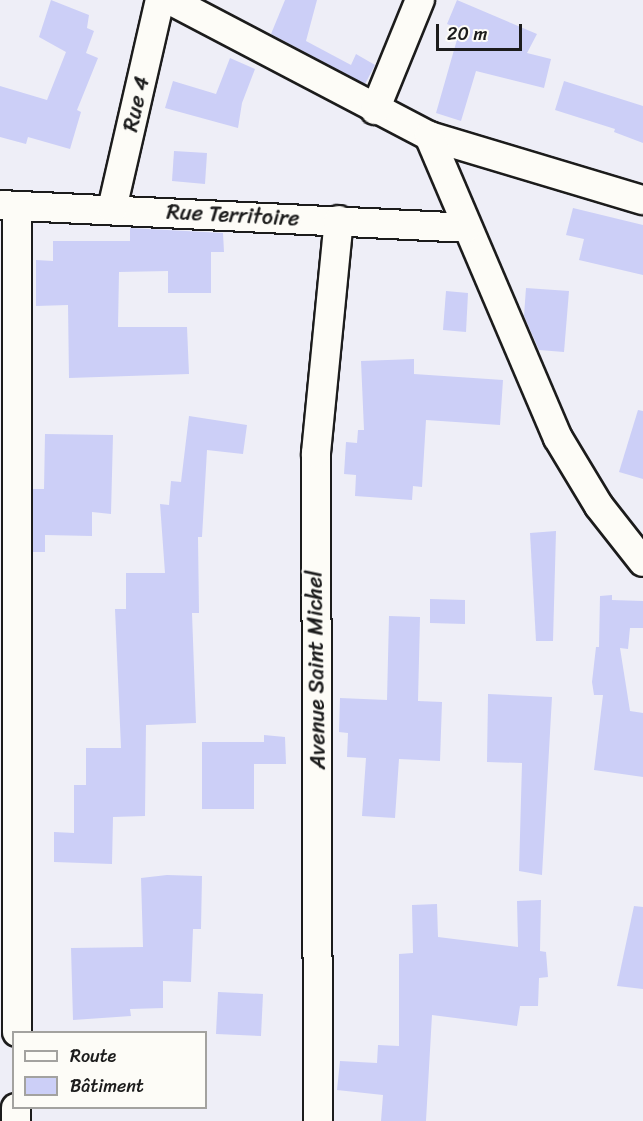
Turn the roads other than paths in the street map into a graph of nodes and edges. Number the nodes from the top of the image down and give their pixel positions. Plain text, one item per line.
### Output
1 (160, 0) edge
2 (170, 0) edge
3 (420, 0) edge
4 (375, 110) junction
5 (429, 136) junction
6 (643, 200) edge
7 (8, 205) edge
8 (112, 209) junction
9 (339, 220) junction
10 (465, 228) junction
11 (643, 562) edge
12 (16, 1031) edge
13 (318, 1121) edge

1 - 8 street, Rue 4
2 - 4 street
3 - 4 street
4 - 5 street
5 - 6 street
5 - 10 street
7 - 8 street, Rue Territoire
7 - 12 street
8 - 9 street, Rue Territoire
9 - 10 street, Rue Territoire
9 - 13 street, Avenue Saint Michel
10 - 11 street

